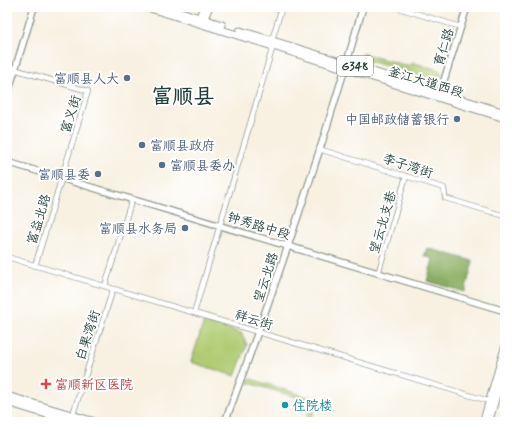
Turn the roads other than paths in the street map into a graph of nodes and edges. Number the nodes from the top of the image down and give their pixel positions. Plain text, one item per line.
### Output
1 (34, 7) edge
2 (147, 7) edge
3 (163, 7) edge
4 (203, 7) edge
5 (209, 7) edge
6 (282, 7) edge
7 (363, 7) edge
8 (395, 7) edge
9 (467, 7) edge
10 (201, 21) junction
11 (461, 27) junction
12 (272, 43) junction
13 (346, 66) junction
14 (7, 67) edge
15 (15, 69) junction
16 (440, 92) junction
17 (7, 96) edge
18 (505, 113) edge
19 (505, 118) edge
20 (319, 149) junction
21 (7, 162) edge
22 (406, 176) junction
23 (62, 178) junction
24 (132, 199) junction
25 (505, 216) edge
26 (220, 225) junction
27 (287, 245) junction
28 (7, 257) edge
29 (35, 266) junction
30 (378, 274) junction
31 (104, 286) junction
32 (113, 289) junction
33 (505, 310) edge
34 (194, 313) junction
35 (259, 332) junction
36 (505, 346) edge
37 (505, 366) edge
38 (7, 396) edge
39 (7, 402) edge
40 (492, 402) junction
41 (74, 411) dead end
42 (73, 422) edge
43 (95, 422) edge
44 (225, 422) edge
45 (483, 422) edge
46 (489, 422) edge

1 - 15 street
2 - 10 main road, G348
3 - 10 main road, G348
4 - 10 main road
5 - 10 main road
6 - 12 street
7 - 13 street, 望云北路
8 - 11 street
9 - 11 street, 育仁路
10 - 12 main road, 釜江大道西段 / G348
11 - 16 street, 育仁路
12 - 13 main road, 釜江大道西段 / G348
12 - 26 street
13 - 16 main road, 釜江大道西段 / G348
13 - 19 main road, 釜江大道西段 / G348
13 - 20 street, 望云北路
14 - 15 street, 富义街
15 - 17 street
15 - 23 street, 富义街
16 - 18 main road, 釜江大道西段 / G348
20 - 22 street, 李子湾街
20 - 27 street, 望云北路
21 - 23 street, 钟秀路中段
22 - 25 street, 李子湾街
22 - 30 street, 望云北支巷
23 - 24 street, 钟秀路中段
23 - 29 street, 富益北路
24 - 26 street, 钟秀路中段
24 - 31 street
26 - 27 street, 钟秀路中段
26 - 34 street
27 - 30 street, 钟秀路中段
27 - 35 street, 望云北路
28 - 29 street, 祥云街
29 - 31 street, 祥云街
30 - 33 street, 钟秀路中段
31 - 32 street, 祥云街
32 - 34 street, 祥云街
32 - 41 street, 白果湾街
34 - 35 street, 祥云街
35 - 40 street, 祥云街
35 - 44 street, 望云北路
36 - 40 main road
37 - 40 main road
38 - 43 main road
39 - 42 main road
40 - 45 main road
40 - 46 main road

